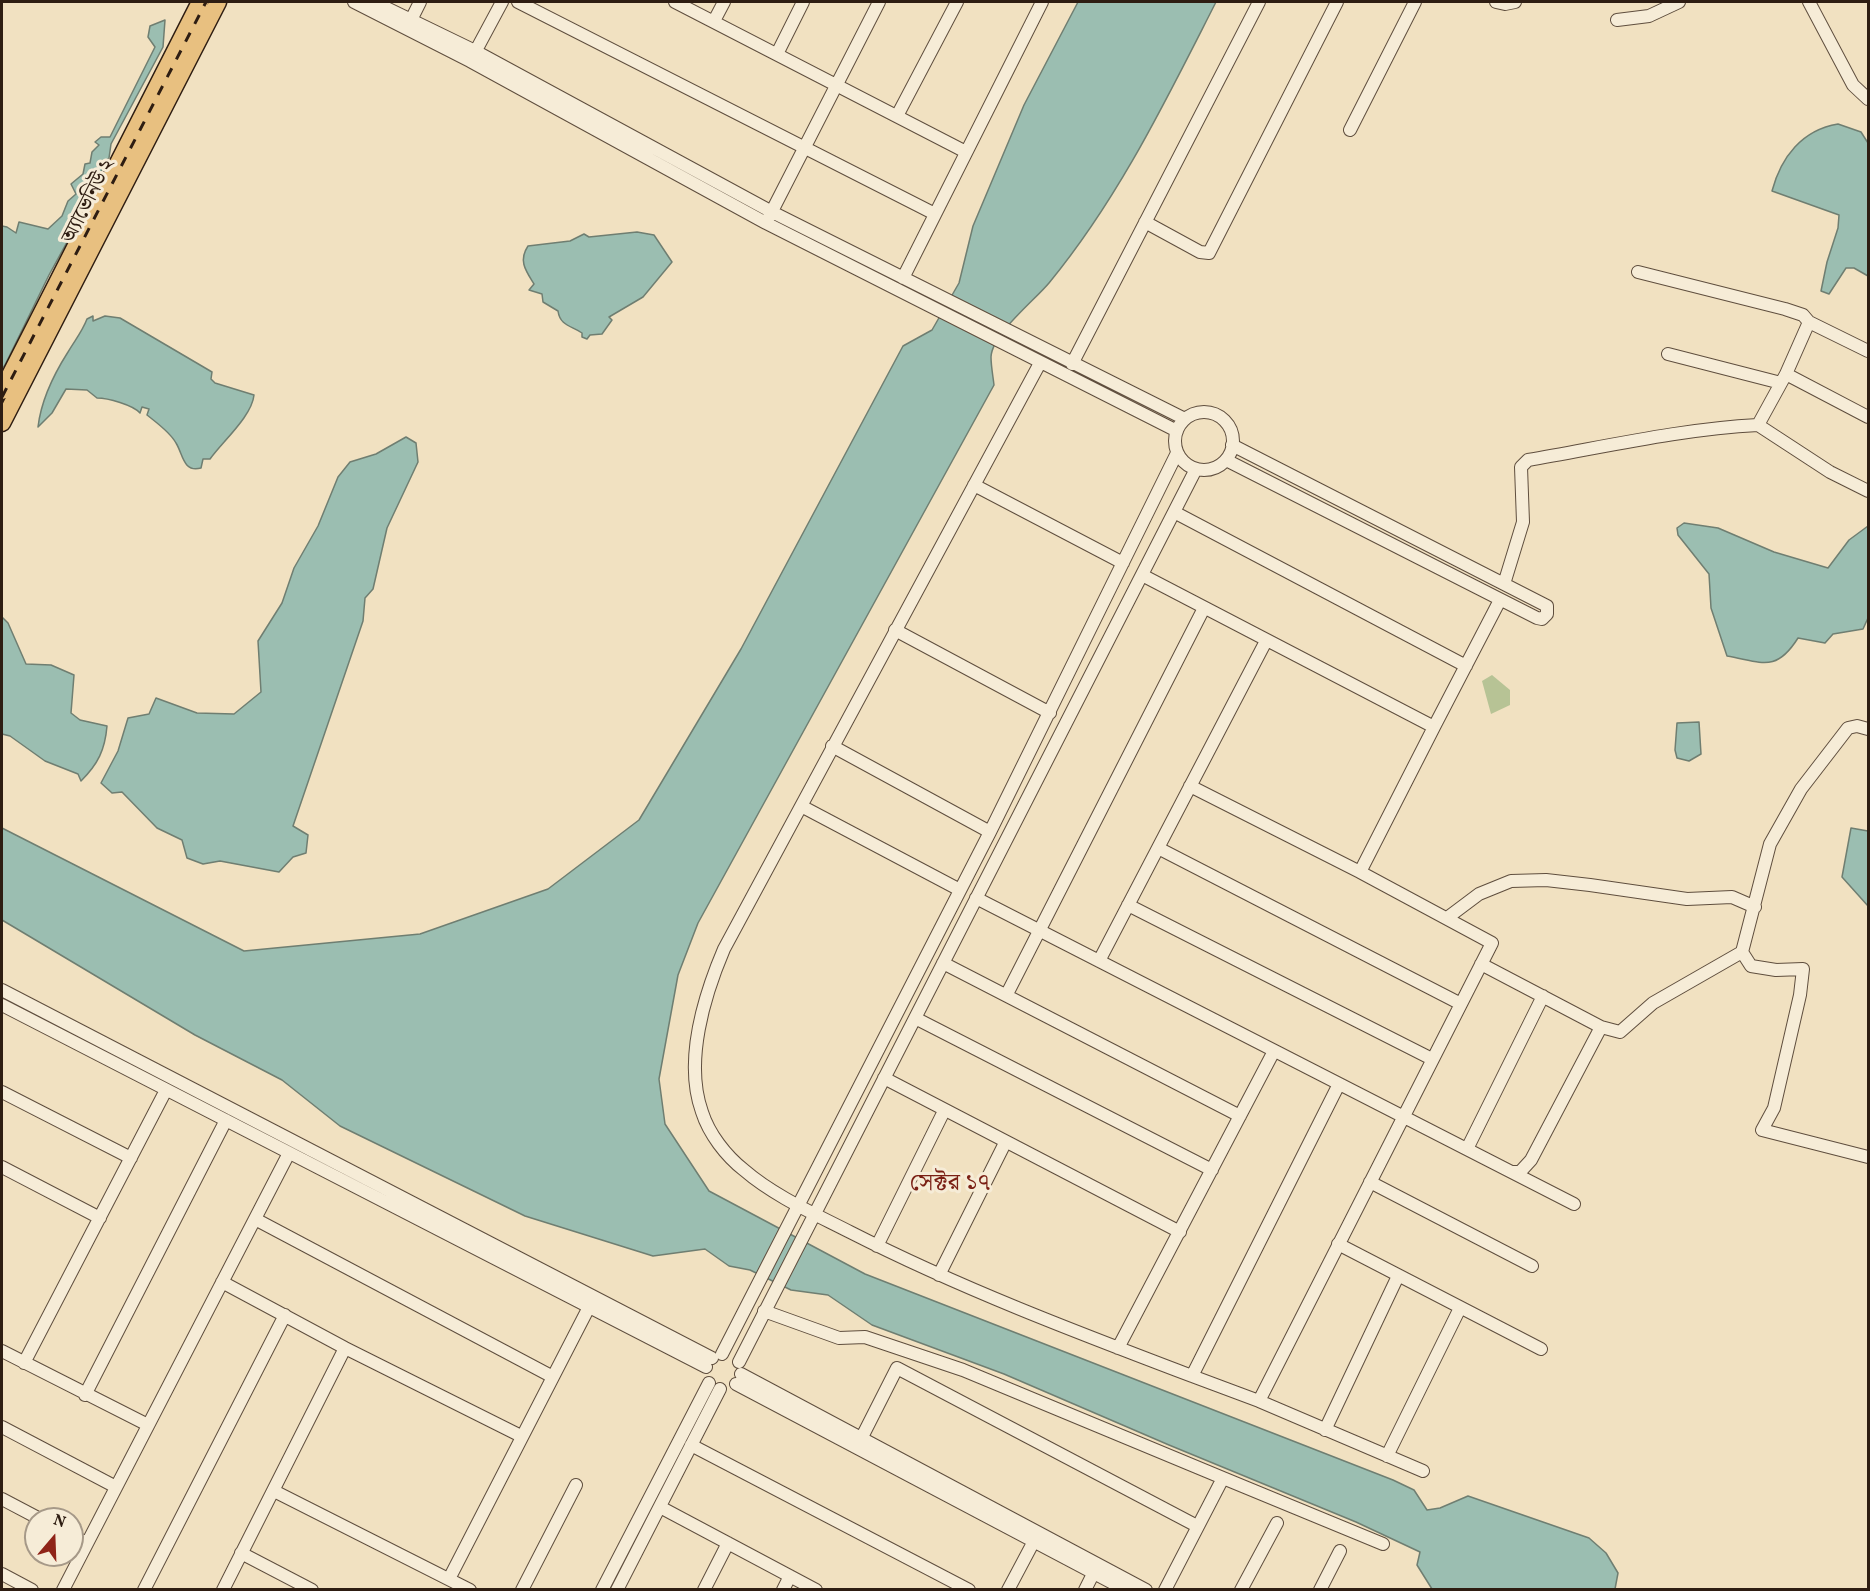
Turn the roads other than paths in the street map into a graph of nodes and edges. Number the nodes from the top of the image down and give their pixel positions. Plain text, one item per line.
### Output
1 (200, 2) edge
2 (218, 2) edge
3 (354, 2) edge
4 (374, 2) edge
5 (420, 2) edge
6 (502, 2) edge
7 (518, 2) edge
8 (675, 2) edge
9 (724, 2) edge
10 (803, 2) edge
11 (879, 2) edge
12 (957, 2) edge
13 (1042, 2) edge
14 (1259, 2) edge
15 (1337, 2) edge
16 (1415, 2) edge
17 (1496, 2) edge
18 (1515, 2) edge
19 (1679, 2) edge
20 (1809, 2) edge
21 (411, 20) junction
22 (1617, 20) dead end
23 (714, 21) junction
24 (777, 54) junction
25 (473, 56) junction
26 (836, 86) junction
27 (1869, 99) edge
28 (897, 117) junction
29 (1350, 130) dead end
30 (805, 146) junction
31 (966, 152) junction
32 (772, 212) junction
33 (935, 214) junction
34 (1145, 222) junction
35 (766, 223) junction
36 (817, 235) junction
37 (811, 246) junction
38 (1638, 272) dead end
39 (903, 278) junction
40 (1809, 322) junction
41 (1869, 351) edge
42 (1668, 354) dead end
43 (1040, 363) junction
44 (1072, 364) junction
45 (1783, 378) junction
46 (2, 391) edge
47 (1869, 417) edge
48 (1185, 419) junction
49 (2, 423) edge
50 (1758, 425) junction
51 (1177, 431) junction
52 (1232, 445) junction
53 (1177, 453) junction
54 (1226, 460) junction
55 (1196, 469) junction
56 (974, 485) junction
57 (1869, 491) edge
58 (1174, 512) junction
59 (1123, 563) junction
60 (1142, 574) junction
61 (1504, 584) junction
62 (1500, 600) junction
63 (1204, 608) junction
64 (895, 630) junction
65 (1266, 640) junction
66 (1466, 666) junction
67 (1050, 713) junction
68 (1434, 727) junction
69 (1869, 729) edge
70 (832, 746) junction
71 (1190, 786) junction
72 (803, 807) junction
73 (990, 832) junction
74 (1158, 848) junction
75 (1360, 872) junction
76 (960, 890) junction
77 (976, 898) junction
78 (1128, 905) junction
79 (1755, 907) junction
80 (1447, 918) junction
81 (1039, 931) junction
82 (1742, 952) junction
83 (1099, 961) junction
84 (943, 963) junction
85 (1481, 964) junction
86 (2, 990) edge
87 (1007, 994) junction
88 (1542, 996) junction
89 (1461, 1004) junction
90 (2, 1005) edge
91 (915, 1018) junction
92 (1601, 1027) junction
93 (1274, 1051) junction
94 (1432, 1059) junction
95 (884, 1078) junction
96 (1339, 1084) junction
97 (166, 1090) junction
98 (2, 1092) edge
99 (944, 1111) junction
100 (1240, 1116) junction
101 (1402, 1116) junction
102 (226, 1120) junction
103 (1005, 1143) junction
104 (1467, 1149) junction
105 (289, 1153) junction
106 (1869, 1157) edge
107 (131, 1158) junction
108 (2, 1167) edge
109 (1212, 1170) junction
110 (1512, 1172) junction
111 (1370, 1182) junction
112 (1574, 1204) dead end
113 (798, 1208) junction
114 (813, 1216) junction
115 (100, 1218) junction
116 (255, 1220) junction
117 (1180, 1232) junction
118 (1338, 1244) junction
119 (876, 1246) junction
120 (1532, 1266) dead end
121 (939, 1275) junction
122 (1398, 1276) junction
123 (222, 1282) junction
124 (589, 1307) junction
125 (1460, 1308) junction
126 (764, 1311) junction
127 (285, 1315) junction
128 (345, 1348) junction
129 (1118, 1348) junction
130 (1541, 1349) dead end
131 (2, 1352) edge
132 (713, 1360) junction
133 (24, 1363) junction
134 (739, 1373) junction
135 (1192, 1376) junction
136 (553, 1377) junction
137 (715, 1386) junction
138 (85, 1395) junction
139 (1258, 1401) junction
140 (148, 1425) junction
141 (2, 1427) edge
142 (1325, 1430) junction
143 (521, 1436) junction
144 (861, 1437) junction
145 (691, 1445) junction
146 (1387, 1456) junction
147 (1423, 1471) dead end
148 (1223, 1478) junction
149 (576, 1485) dead end
150 (116, 1486) junction
151 (274, 1491) junction
152 (2, 1499) edge
153 (660, 1507) junction
154 (24, 1511) edge
155 (1277, 1523) dead end
156 (1197, 1526) junction
157 (1034, 1541) junction
158 (84, 1542) edge
159 (87, 1543) junction
160 (728, 1543) junction
161 (1383, 1544) dead end
162 (1340, 1551) dead end
163 (242, 1553) junction
164 (1094, 1572) junction
165 (2, 1574) edge
166 (790, 1576) junction
167 (449, 1578) junction
168 (32, 1590) edge
169 (63, 1590) edge
170 (144, 1590) edge
171 (223, 1590) edge
172 (312, 1590) edge
173 (470, 1590) edge
174 (522, 1590) edge
175 (602, 1590) edge
176 (616, 1590) edge
177 (704, 1590) edge
178 (783, 1590) edge
179 (816, 1590) edge
180 (969, 1590) edge
181 (1008, 1590) edge
182 (1085, 1590) edge
183 (1126, 1590) edge
184 (1147, 1590) edge
185 (1165, 1590) edge
186 (1241, 1590) edge
187 (1320, 1590) edge

1 - 46 main road, অ্যাভেনিউ ২
2 - 49 main road, অ্যাভেনিউ ২
3 - 25 street
4 - 21 street
5 - 21 street
6 - 25 street
7 - 30 street
8 - 23 street
9 - 23 street
10 - 24 street
11 - 26 street
12 - 28 street
13 - 31 street
14 - 34 street
15 - 34 street
16 - 29 street
17 - 18 street
19 - 22 street
20 - 27 street
21 - 25 street
23 - 24 street
24 - 26 street
25 - 32 street
25 - 35 street
26 - 28 street
26 - 30 street
28 - 31 street
30 - 32 street
30 - 33 street
31 - 33 street
32 - 35 street
32 - 36 street
33 - 39 street
34 - 44 street
35 - 37 street
36 - 37 street
36 - 39 street
37 - 43 street
38 - 40 street
39 - 44 street
40 - 41 street
40 - 45 street
42 - 45 street
43 - 51 street
43 - 56 street
44 - 48 street
45 - 47 street
45 - 50 street
48 - 51 street
48 - 52 street
50 - 57 street
50 - 61 street
51 - 53 street
52 - 54 street
52 - 61 street
53 - 55 street
53 - 59 street
54 - 55 street
54 - 62 street
55 - 58 street
56 - 59 street
56 - 64 street
58 - 60 street
58 - 66 street
59 - 67 street
60 - 63 street
60 - 77 street
61 - 62 street
62 - 66 street
63 - 65 street
63 - 81 street
64 - 67 street
64 - 70 street
65 - 68 street
65 - 71 street
66 - 68 street
67 - 73 street
68 - 75 street
69 - 79 street
70 - 72 street
70 - 73 street
71 - 74 street
71 - 75 street
72 - 76 street
72 - 113 street
73 - 76 street
74 - 78 street
74 - 89 street
75 - 80 street
76 - 113 street
77 - 81 street
77 - 84 street
78 - 83 street
78 - 94 street
79 - 80 street
79 - 82 street
80 - 85 street
81 - 83 street
81 - 87 street
82 - 92 street
82 - 106 street
83 - 93 street
84 - 87 street
84 - 91 street
85 - 88 street
85 - 89 street
86 - 132 street
87 - 100 street
88 - 92 street
88 - 104 street
89 - 94 street
90 - 97 street
91 - 95 street
91 - 109 street
92 - 110 street
93 - 96 street
93 - 100 street
94 - 101 street
95 - 99 street
95 - 114 street
96 - 101 street
96 - 135 street
97 - 102 street
97 - 107 street
98 - 107 street
99 - 103 street
99 - 119 street
100 - 109 street
101 - 104 street
101 - 111 street
102 - 105 street
102 - 138 street
103 - 117 street
103 - 121 street
104 - 110 street
105 - 116 street
105 - 124 street
107 - 115 street
108 - 115 street
109 - 117 street
110 - 112 street
111 - 118 street
111 - 120 street
113 - 114 street
113 - 132 street
114 - 119 street
114 - 126 street
115 - 133 street
116 - 123 street
116 - 136 street
117 - 129 street
118 - 122 street
118 - 139 street
119 - 121 street
121 - 129 street
122 - 125 street
122 - 142 street
123 - 127 street
123 - 140 street
124 - 132 street
124 - 136 street
125 - 130 street
125 - 146 street
126 - 134 street
126 - 148 street
127 - 128 street
127 - 170 street
128 - 143 street
128 - 151 street
129 - 135 street
131 - 133 street
132 - 134 street
132 - 137 street
133 - 138 street
134 - 137 street
134 - 144 street
134 - 157 street
135 - 139 street
136 - 143 street
137 - 145 street
137 - 175 street
138 - 140 street
139 - 142 street
140 - 150 street
141 - 150 street
142 - 146 street
143 - 167 street
144 - 156 street
144 - 184 street
145 - 153 street
145 - 180 street
146 - 147 street
148 - 156 street
148 - 161 street
149 - 174 street
150 - 159 street
151 - 163 street
151 - 167 street
152 - 154 street
153 - 160 street
153 - 176 street
155 - 186 street
156 - 185 street
157 - 164 street
157 - 181 street
158 - 159 street
159 - 169 street
160 - 166 street
160 - 177 street
162 - 187 street
163 - 171 street
163 - 172 street
164 - 182 street
164 - 183 street
165 - 168 street
166 - 178 street
166 - 179 street
167 - 173 street
184 - 185 street

